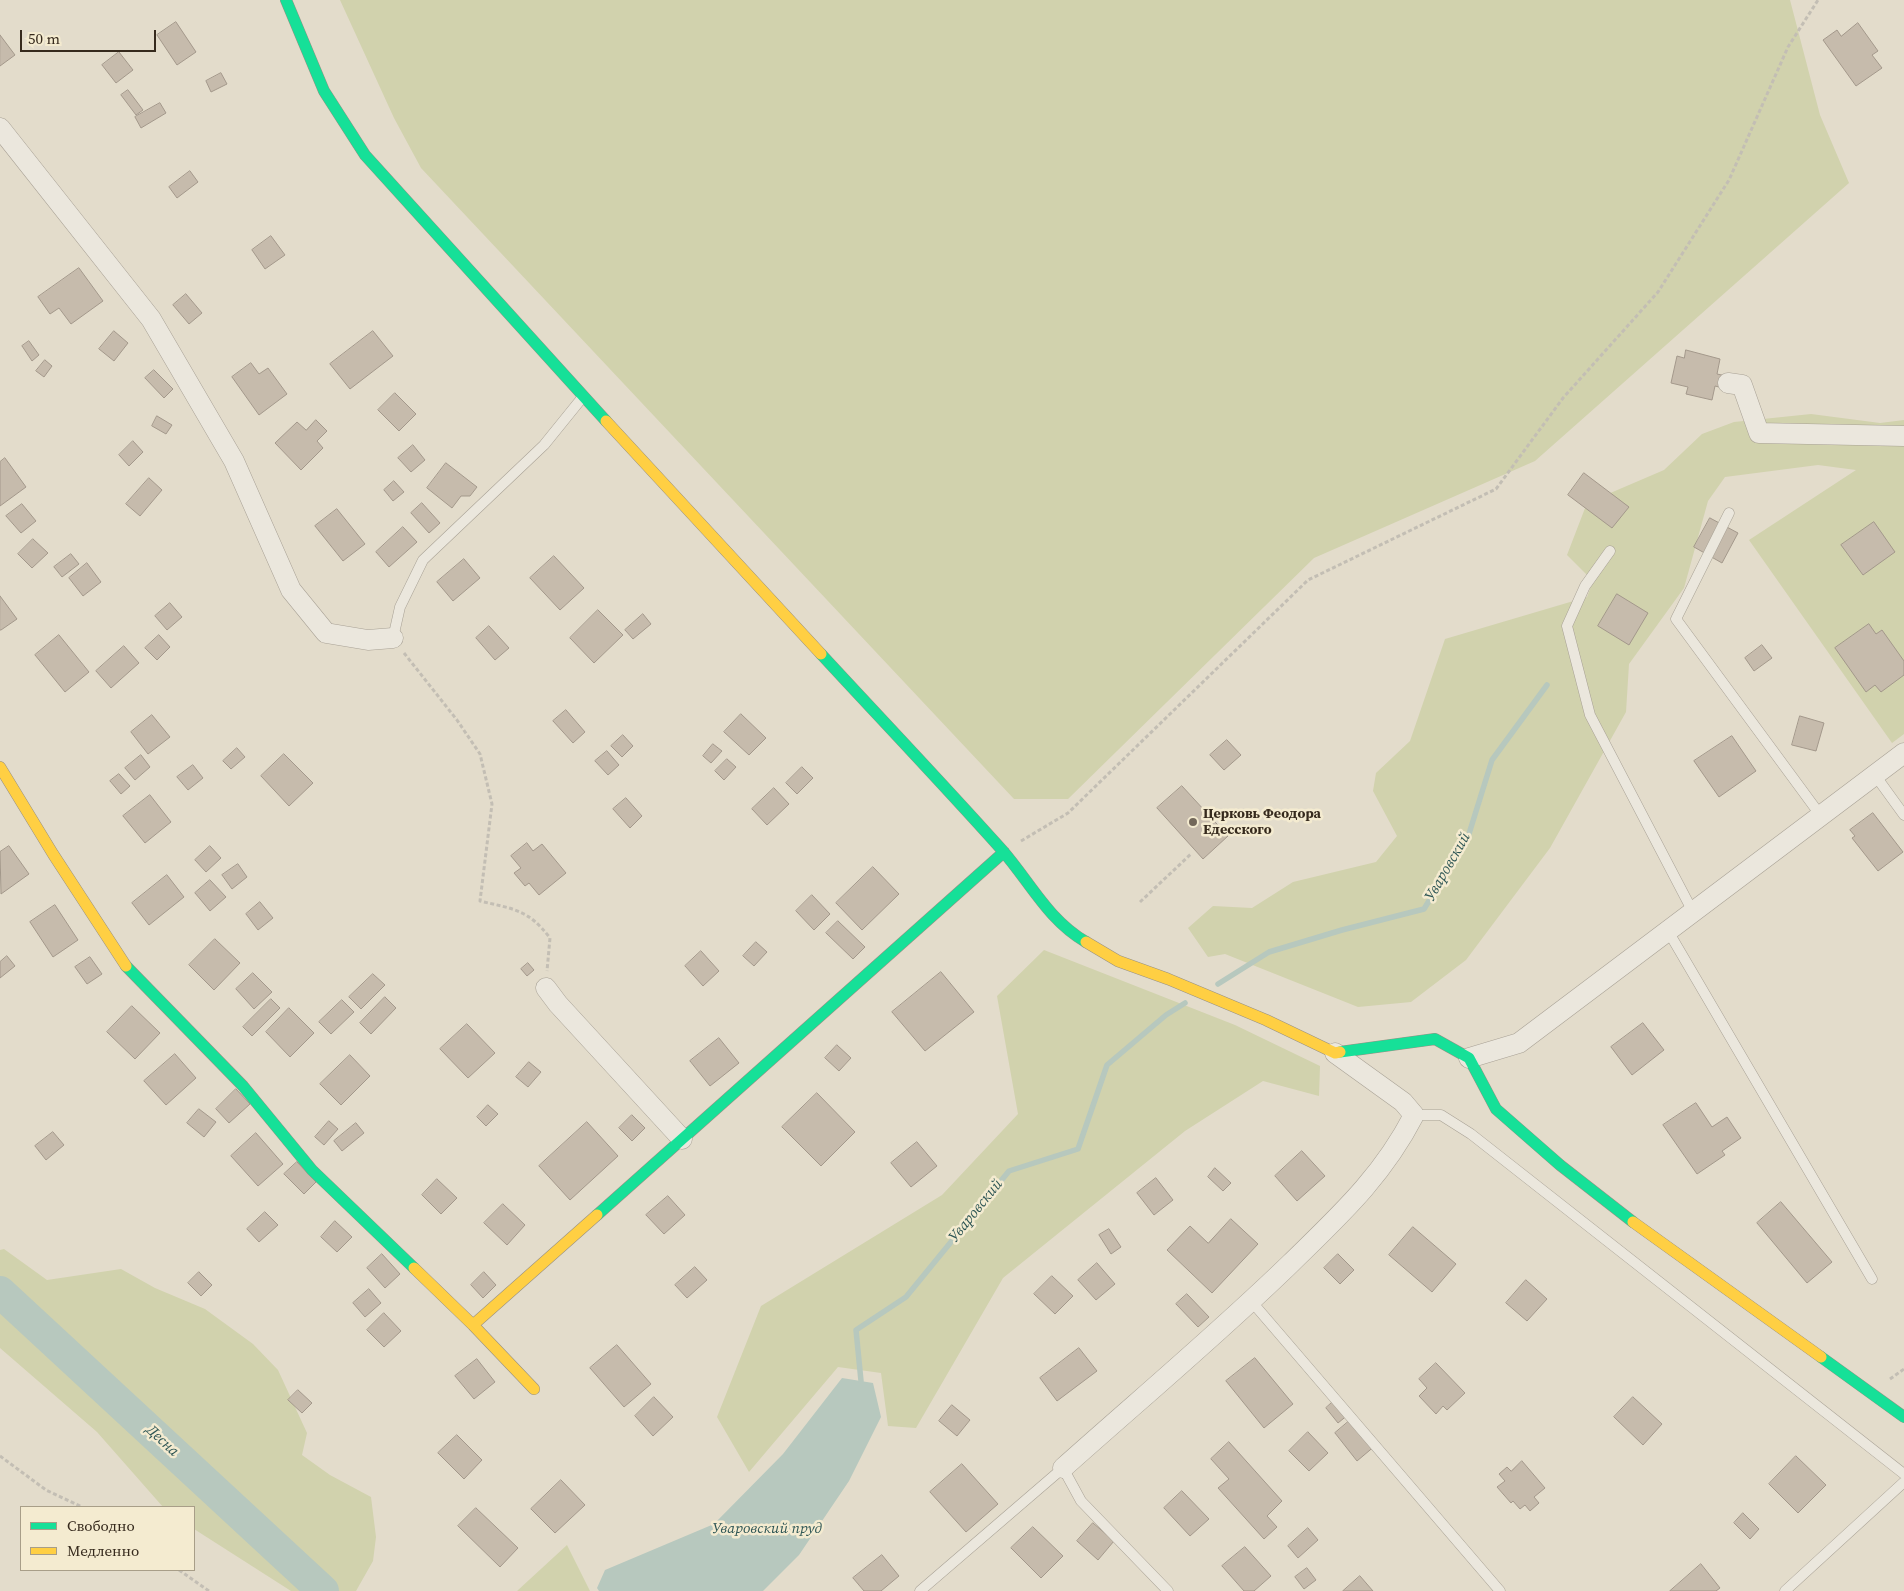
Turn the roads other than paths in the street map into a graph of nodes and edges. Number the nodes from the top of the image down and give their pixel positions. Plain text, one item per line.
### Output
1 (286, 0) edge
2 (0, 128) edge
3 (1728, 383) dead end
4 (583, 397) junction
5 (1904, 436) edge
6 (1729, 514) dead end
7 (1610, 552) dead end
8 (393, 638) joint
9 (1904, 753) edge
10 (0, 767) edge
11 (1875, 775) junction
12 (1904, 815) edge
13 (1821, 816) junction
14 (1004, 852) junction
15 (1693, 912) junction
16 (1668, 931) junction
17 (546, 988) road end
18 (1335, 1053) junction
19 (1468, 1058) junction
20 (1414, 1115) junction
21 (682, 1139) junction
22 (1872, 1279) dead end
23 (1252, 1302) junction
24 (473, 1325) junction
25 (534, 1389) dead end
26 (1904, 1417) edge
27 (1063, 1468) junction
28 (1904, 1474) edge
29 (1904, 1482) edge
30 (920, 1591) edge
31 (1168, 1591) edge
32 (1500, 1591) edge
33 (1785, 1591) edge

1 - 4 street
2 - 8 street
3 - 5 street
4 - 8 lane
4 - 14 street
6 - 13 lane
7 - 15 lane
9 - 11 street
10 - 24 street
11 - 12 lane
11 - 13 street
13 - 15 street
14 - 18 street
14 - 21 street
15 - 16 street
16 - 19 street
16 - 22 lane
17 - 21 street
18 - 19 street
18 - 20 street
19 - 26 street
20 - 23 street
20 - 28 lane
21 - 24 street
23 - 27 street
23 - 32 lane
24 - 25 street
27 - 30 lane
27 - 31 lane
29 - 33 lane

